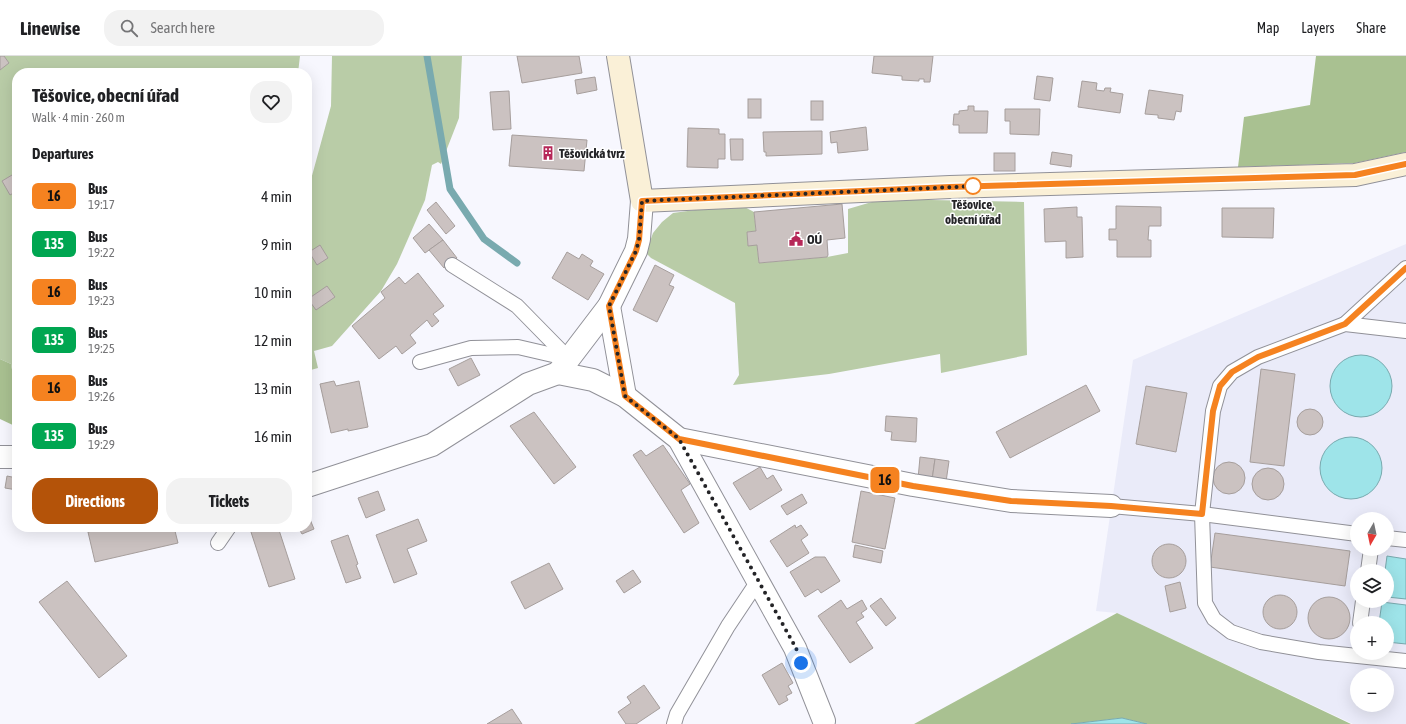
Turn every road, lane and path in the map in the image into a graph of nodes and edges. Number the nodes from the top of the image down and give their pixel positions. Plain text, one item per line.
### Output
1 (618, 56) edge
2 (1406, 164) edge
3 (642, 201) junction
4 (452, 265) dead end
5 (1406, 268) edge
6 (609, 306) junction
7 (1345, 324) junction
8 (1406, 331) edge
9 (420, 362) dead end
10 (564, 366) junction
11 (625, 396) junction
12 (679, 439) junction
13 (0, 457) edge
14 (12, 457) edge
15 (312, 484) edge
16 (1111, 506) joint
17 (1202, 514) junction
18 (226, 532) edge
19 (1350, 533) edge
20 (1394, 539) edge
21 (1406, 540) edge
22 (218, 543) dead end
23 (758, 581) junction
24 (1350, 652) edge
25 (1394, 659) edge
26 (1406, 661) edge
27 (824, 721) dead end
28 (674, 724) edge

1 - 3 street
2 - 3 street
3 - 6 street
4 - 10 lane
5 - 7 lane
6 - 10 street
6 - 11 street
7 - 8 lane
7 - 17 lane
9 - 10 lane
10 - 11 street
10 - 15 street
11 - 12 street
12 - 16 street
12 - 23 street
13 - 14 street
16 - 17 lane
17 - 19 lane
17 - 24 lane
18 - 22 lane
20 - 21 lane
23 - 27 street
23 - 28 lane
25 - 26 lane

